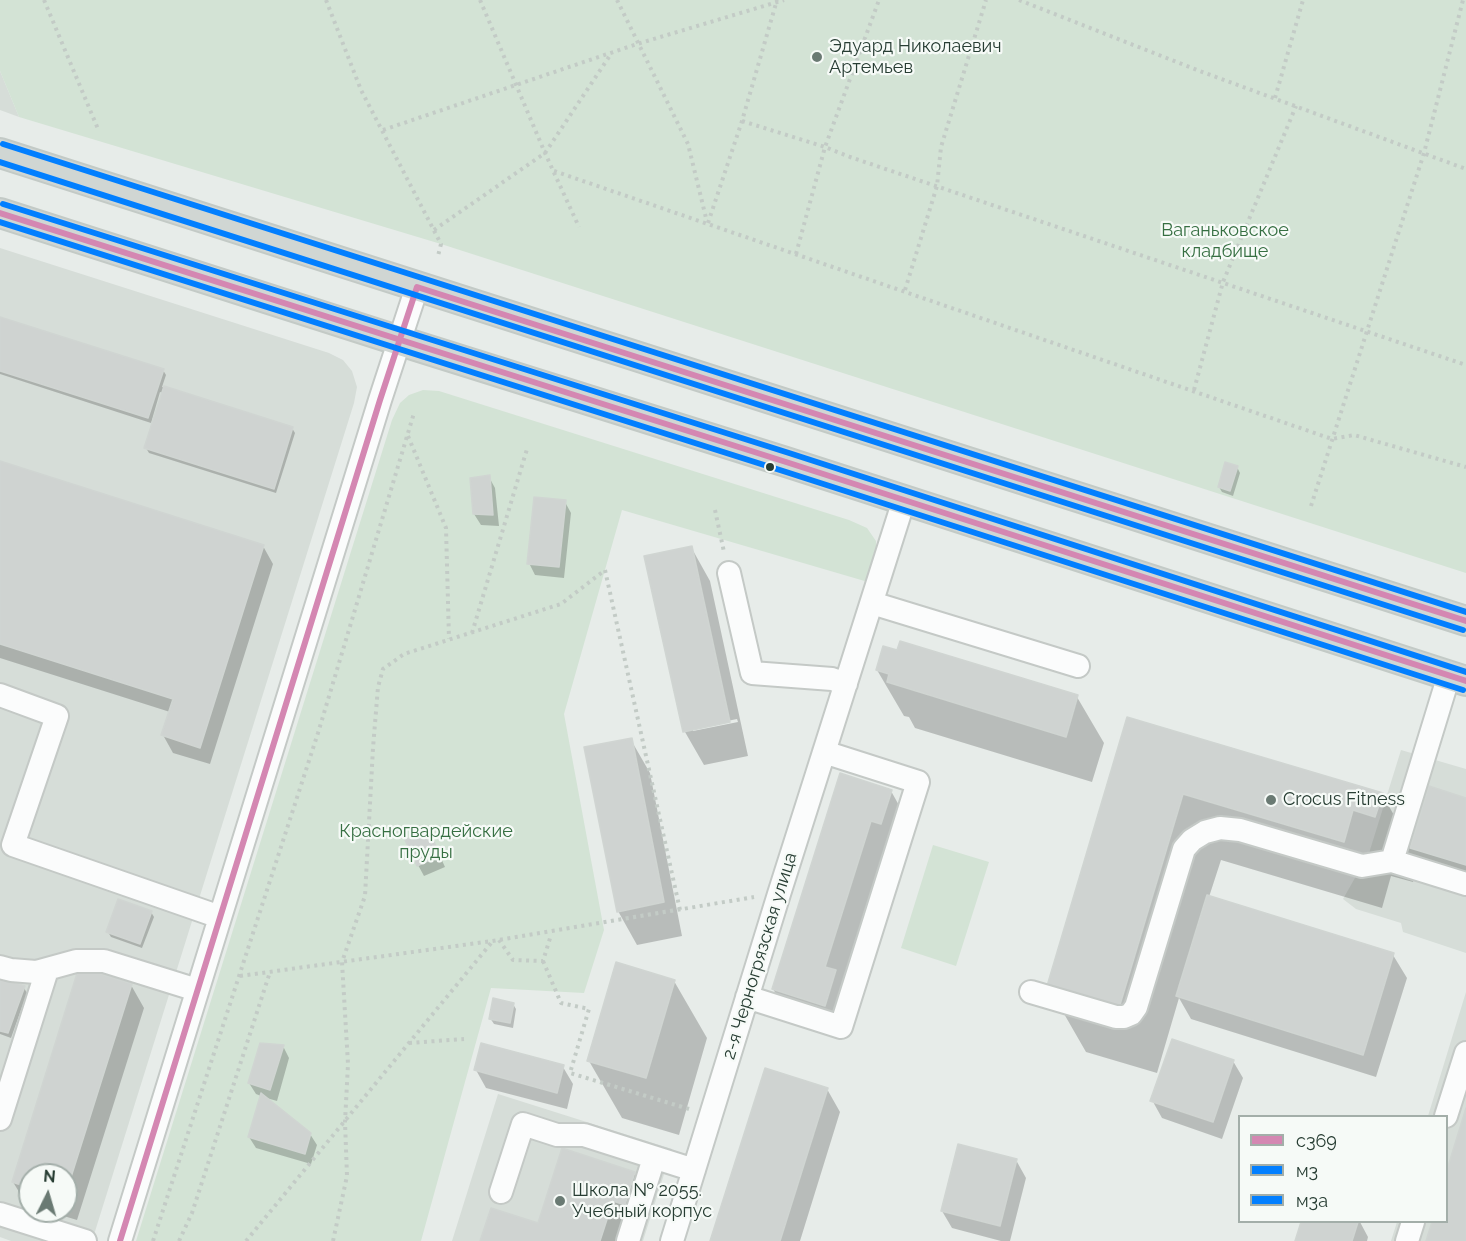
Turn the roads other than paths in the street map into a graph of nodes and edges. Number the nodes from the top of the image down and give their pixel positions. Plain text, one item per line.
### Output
1 (0, 153) edge
2 (0, 213) edge
3 (417, 287) junction
4 (399, 341) junction
5 (904, 500) junction
6 (729, 573) road end
7 (872, 603) junction
8 (1466, 621) edge
9 (1078, 666) dead end
10 (1458, 678) edge
11 (846, 684) junction
12 (0, 695) edge
13 (824, 752) junction
14 (1392, 861) junction
15 (1466, 884) edge
16 (220, 917) junction
17 (0, 967) edge
18 (46, 970) junction
19 (197, 990) junction
20 (1031, 992) dead end
21 (747, 997) junction
22 (1466, 1053) edge
23 (1446, 1115) edge
24 (0, 1119) edge
25 (654, 1158) junction
26 (694, 1170) junction
27 (501, 1192) dead end
28 (0, 1214) edge
29 (1412, 1223) edge
30 (85, 1241) edge
31 (120, 1241) edge
32 (628, 1241) edge
33 (672, 1241) edge
34 (1407, 1241) edge

1 - 3 main road
2 - 4 main road
3 - 4 street
3 - 8 main road
4 - 5 main road
4 - 16 street
5 - 7 street, 2-я Черногрязская улица
5 - 10 main road
6 - 11 street
7 - 9 street
7 - 11 street, 2-я Черногрязская улица
10 - 14 street
11 - 13 street, 2-я Черногрязская улица
12 - 16 street
13 - 21 street, 2-я Черногрязская улица
13 - 21 street
14 - 15 street
14 - 20 street
16 - 19 street
17 - 18 street
18 - 19 street
18 - 24 street
19 - 31 street
21 - 26 street, 2-я Черногрязская улица
22 - 23 street
25 - 26 street
25 - 27 street
25 - 32 street
26 - 33 street, 2-я Черногрязская улица
28 - 30 street
29 - 34 street

